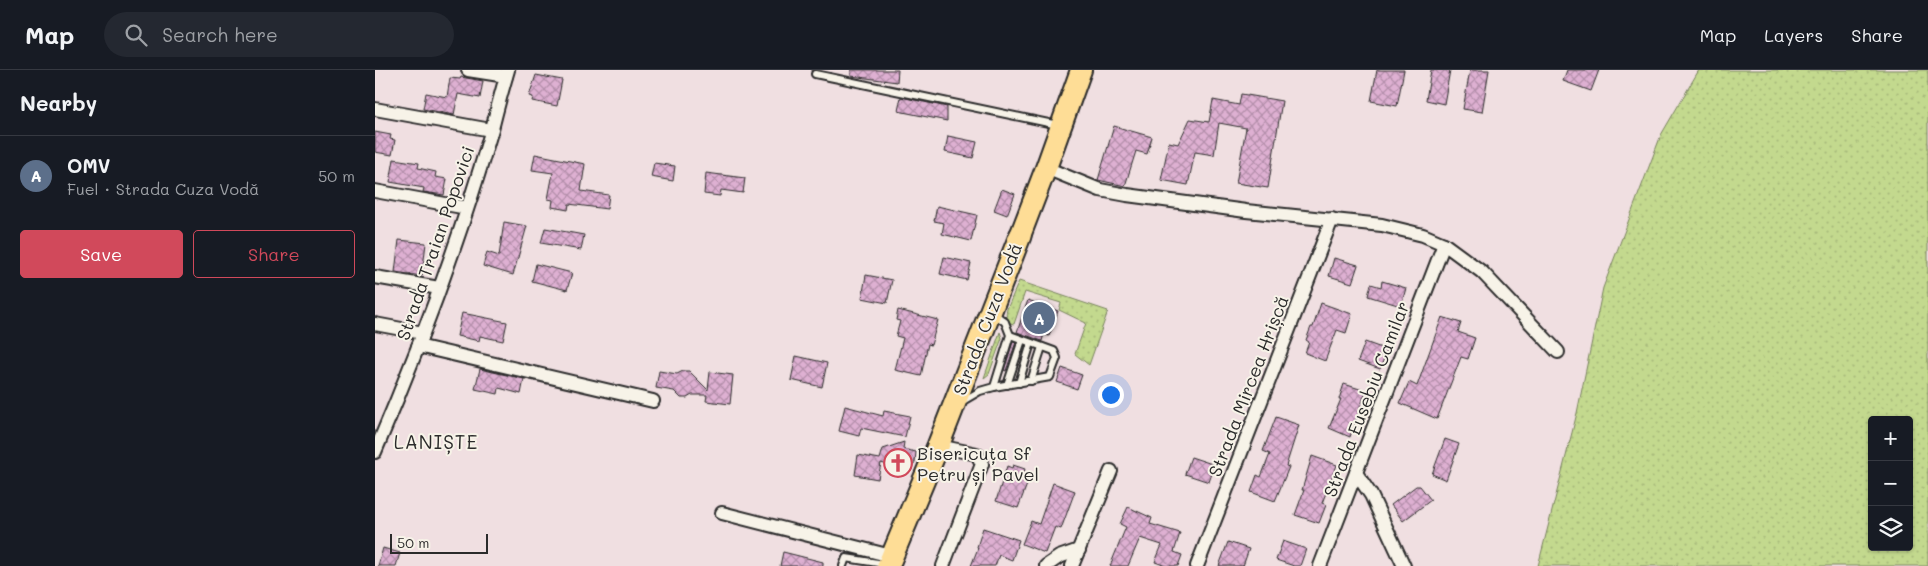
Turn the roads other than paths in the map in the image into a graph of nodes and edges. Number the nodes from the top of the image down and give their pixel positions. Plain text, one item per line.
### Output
1 (468, 70) edge
2 (1081, 70) edge
3 (507, 73) edge
4 (815, 74) dead end
5 (375, 109) edge
6 (1062, 126) junction
7 (491, 130) junction
8 (1046, 168) junction
9 (375, 191) edge
10 (467, 208) junction
11 (1332, 219) junction
12 (1020, 236) joint
13 (1444, 244) junction
14 (375, 277) edge
15 (439, 288) junction
16 (989, 311) junction
17 (375, 324) edge
18 (423, 333) junction
19 (1010, 336) junction
20 (1022, 340) junction
21 (1031, 343) junction
22 (418, 346) junction
23 (1042, 347) junction
24 (1558, 352) dead end
25 (1031, 381) junction
26 (1019, 383) junction
27 (1007, 385) junction
28 (994, 387) junction
29 (653, 401) dead end
30 (952, 410) junction
31 (380, 428) edge
32 (938, 446) junction
33 (375, 452) edge
34 (1111, 471) dead end
35 (1357, 473) junction
36 (722, 513) dead end
37 (1079, 550) junction
38 (889, 562) edge
39 (843, 566) edge
40 (943, 566) edge
41 (1047, 566) edge
42 (1072, 566) edge
43 (1197, 566) edge
44 (1321, 566) edge
45 (1404, 566) edge

1 - 3 street
2 - 6 main road, Strada Cuza Vodă
3 - 7 street, Strada Traian Popovici
4 - 6 lane
5 - 7 street
6 - 8 main road, Strada Cuza Vodă
7 - 10 street, Strada Traian Popovici
8 - 11 street
8 - 12 main road, Strada Cuza Vodă
9 - 10 street
10 - 15 street, Strada Traian Popovici
11 - 13 street
11 - 43 street, Strada Mircea Hrișcă
12 - 16 highway, Strada Cuza Vodă
13 - 24 street
13 - 35 street, Strada Eusebiu Camilar
14 - 15 street
15 - 18 street, Strada Traian Popovici
16 - 19 lane
16 - 30 highway, Strada Cuza Vodă
17 - 18 street
18 - 22 street, Strada Traian Popovici
19 - 20 lane
19 - 28 lane
20 - 21 lane
20 - 27 lane
21 - 23 lane
21 - 26 lane
22 - 29 street
22 - 31 street, Strada Traian Popovici
23 - 25 lane
23 - 25 lane
25 - 26 lane
26 - 27 lane
27 - 28 lane
28 - 30 lane
30 - 32 highway, Strada Cuza Vodă
31 - 33 street, Strada Traian Popovici
32 - 38 highway, Strada Cuza Vodă
32 - 40 street
34 - 37 street
35 - 44 street, Strada Eusebiu Camilar
35 - 45 street
36 - 38 street
37 - 41 street
37 - 42 street
38 - 39 lane

